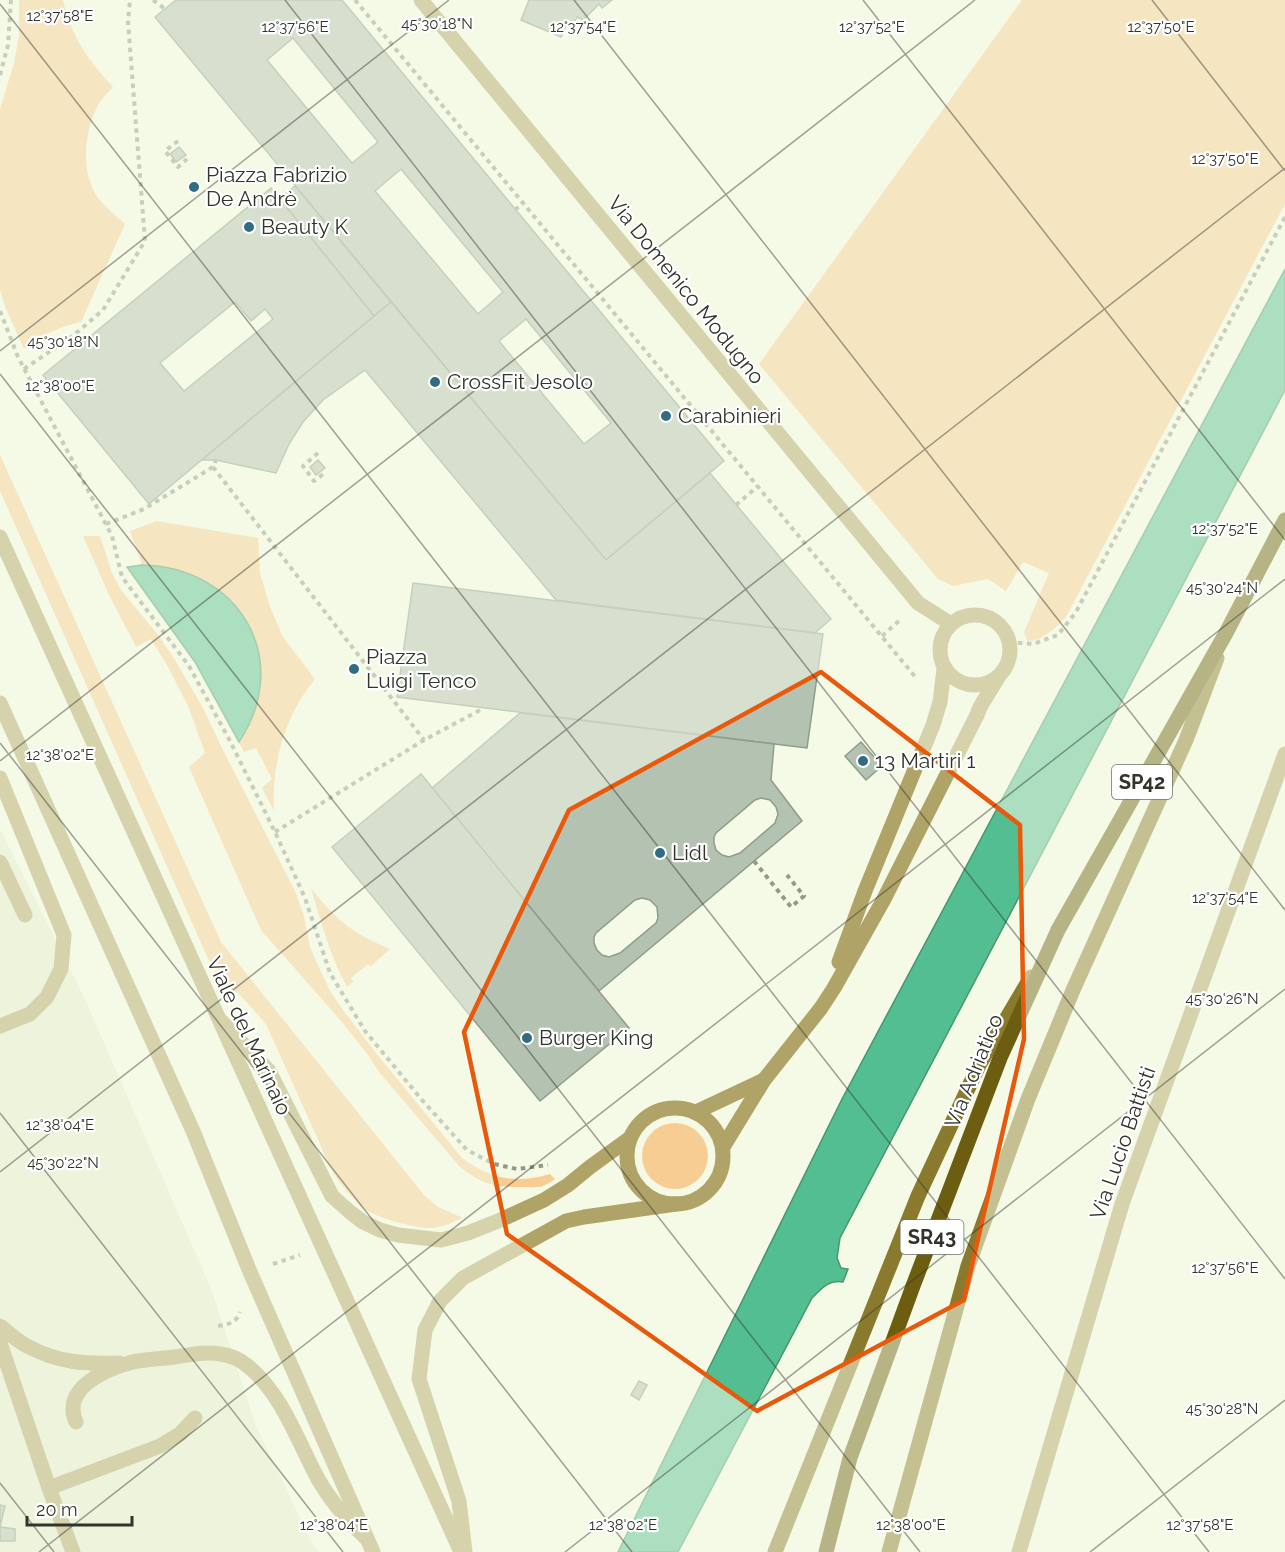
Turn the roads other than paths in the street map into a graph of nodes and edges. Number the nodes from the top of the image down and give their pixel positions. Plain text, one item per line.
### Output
1 (421, 0) edge
2 (1285, 520) edge
3 (0, 537) edge
4 (951, 624) junction
5 (1226, 633) junction
6 (944, 669) junction
7 (999, 676) junction
8 (0, 703) edge
9 (1285, 754) edge
10 (0, 778) edge
11 (0, 862) edge
12 (25, 915) dead end
13 (1058, 930) junction
14 (834, 988) junction
15 (217, 1016) junction
16 (0, 1026) edge
17 (764, 1080) junction
18 (696, 1112) junction
19 (630, 1138) junction
20 (723, 1147) junction
21 (676, 1204) junction
22 (0, 1326) edge
23 (0, 1343) edge
24 (130, 1363) junction
25 (195, 1418) dead end
26 (76, 1422) dead end
27 (49, 1488) junction
28 (370, 1546) edge
29 (73, 1552) edge
30 (463, 1552) edge
31 (775, 1552) edge
32 (826, 1552) edge
33 (889, 1552) edge
34 (1018, 1552) edge

1 - 4 street, Via Domenico Modugno
2 - 5 main road, SP42
3 - 15 street, Viale del Marinaio
4 - 6 street
4 - 7 street
5 - 13 main road, Via Adriatico / SP42
5 - 33 main road, SP42
6 - 7 street
6 - 14 street
7 - 14 street
8 - 28 street
9 - 34 street, Via Lucio Battisti
10 - 16 street
11 - 12 street
13 - 31 main road, SP42
13 - 32 main road, Via Adriatico / SR43
14 - 17 street
15 - 19 street
15 - 30 street, Viale del Marinaio
17 - 18 street
17 - 20 street
18 - 19 street
18 - 20 street
19 - 21 street
20 - 21 street
21 - 30 street
22 - 24 street
23 - 27 street
24 - 26 street
24 - 28 street
25 - 27 street
27 - 29 street

